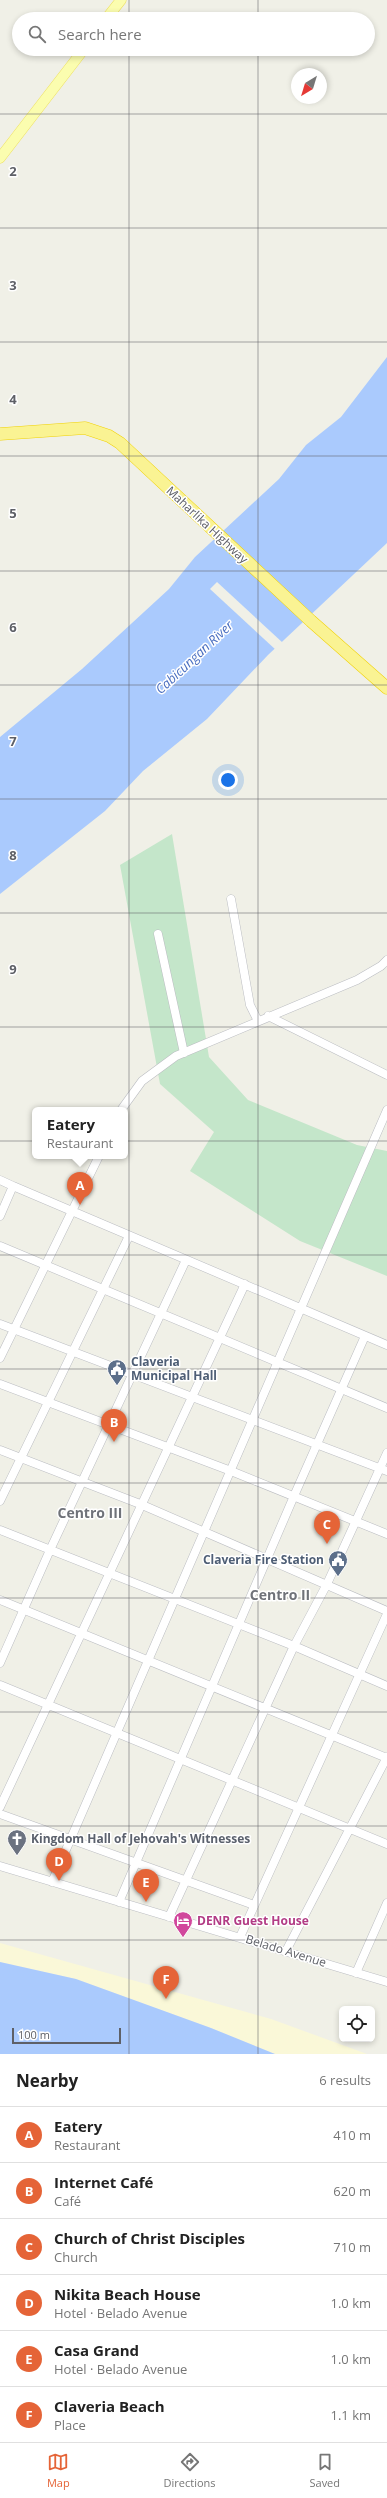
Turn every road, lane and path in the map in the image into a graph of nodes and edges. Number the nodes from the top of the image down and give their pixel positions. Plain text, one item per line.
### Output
1 (121, 0) edge
2 (112, 12) edge
3 (79, 56) edge
4 (0, 158) edge
5 (0, 434) edge
6 (387, 688) edge
7 (231, 899) dead end
8 (158, 934) dead end
9 (387, 960) edge
10 (268, 1016) junction
11 (258, 1021) junction
12 (184, 1053) junction
13 (387, 1075) edge
14 (123, 1107) edge
15 (387, 1110) edge
16 (98, 1159) edge
17 (0, 1180) edge
18 (13, 1186) junction
19 (72, 1212) junction
20 (0, 1216) edge
21 (129, 1236) junction
22 (0, 1246) edge
23 (186, 1260) junction
24 (45, 1265) junction
25 (245, 1284) junction
26 (102, 1289) junction
27 (301, 1310) junction
28 (161, 1313) junction
29 (0, 1324) edge
30 (14, 1329) junction
31 (365, 1336) junction
32 (222, 1337) junction
33 (387, 1345) edge
34 (73, 1352) junction
35 (0, 1358) edge
36 (279, 1362) junction
37 (134, 1375) junction
38 (0, 1384) edge
39 (342, 1389) junction
40 (192, 1396) junction
41 (47, 1403) junction
42 (387, 1408) edge
43 (254, 1419) junction
44 (108, 1425) junction
45 (317, 1443) junction
46 (166, 1447) junction
47 (0, 1450) edge
48 (387, 1454) edge
49 (21, 1459) junction
50 (384, 1469) edge
51 (231, 1471) junction
52 (83, 1481) junction
53 (294, 1496) junction
54 (0, 1501) edge
55 (140, 1504) junction
56 (356, 1521) junction
57 (0, 1530) edge
58 (204, 1532) junction
59 (387, 1534) edge
60 (50, 1550) junction
61 (268, 1559) junction
62 (108, 1573) junction
63 (327, 1584) junction
64 (174, 1598) junction
65 (0, 1600) edge
66 (24, 1610) junction
67 (387, 1611) edge
68 (387, 1614) edge
69 (240, 1624) junction
70 (81, 1632) junction
71 (294, 1646) junction
72 (147, 1659) junction
73 (0, 1663) edge
74 (359, 1674) junction
75 (0, 1684) edge
76 (213, 1685) junction
77 (387, 1686) edge
78 (46, 1705) junction
79 (266, 1707) junction
80 (116, 1732) junction
81 (332, 1734) junction
82 (387, 1758) edge
83 (180, 1759) junction
84 (234, 1780) junction
85 (0, 1807) edge
86 (299, 1808) junction
87 (0, 1814) edge
88 (350, 1828) junction
89 (70, 1838) junction
90 (387, 1844) edge
91 (135, 1862) junction
92 (0, 1866) edge
93 (187, 1881) junction
94 (52, 1882) junction
95 (119, 1902) junction
96 (387, 1903) edge
97 (254, 1905) junction
98 (169, 1916) junction
99 (240, 1937) junction
100 (286, 1951) junction
101 (356, 1973) junction
102 (387, 1982) edge

1 - 2 main road
3 - 4 main road
5 - 6 highway, Maharlika Highway
7 - 11 street
8 - 12 street
9 - 10 street
10 - 11 street
10 - 13 street
11 - 12 street
12 - 14 street
15 - 27 street
16 - 19 street
17 - 18 street
18 - 19 street
18 - 20 street
19 - 21 street
19 - 24 street
21 - 23 street
21 - 26 street
22 - 24 street
23 - 25 street
23 - 28 street
24 - 26 street
24 - 30 street
25 - 27 street
25 - 32 street
26 - 28 street
26 - 34 street
27 - 31 street
27 - 36 street
28 - 32 street
28 - 37 street
29 - 30 street
30 - 34 street
30 - 35 street
31 - 33 street
31 - 39 street
32 - 36 street
32 - 40 street
34 - 37 street
34 - 41 street
36 - 39 street
36 - 43 street
37 - 40 street
37 - 44 street
38 - 41 street
39 - 42 street
39 - 45 street
40 - 43 street
40 - 46 street
41 - 44 street
41 - 49 street
43 - 45 street
43 - 51 street
44 - 46 street
44 - 52 street
45 - 50 street
45 - 53 street
46 - 51 street
46 - 55 street
47 - 49 street
48 - 50 street
49 - 52 street
49 - 54 street
50 - 56 street
51 - 53 street
51 - 58 street
52 - 55 street
52 - 60 street
53 - 56 street
53 - 61 street
55 - 58 street
55 - 62 street
56 - 59 street
56 - 63 street
57 - 60 street
58 - 61 street
58 - 64 street
60 - 62 street
60 - 66 street
61 - 63 street
61 - 69 street
62 - 64 street
62 - 70 street
63 - 67 street
63 - 71 street
64 - 69 street
64 - 72 street
65 - 66 street
66 - 70 street
66 - 73 street
68 - 74 street
69 - 71 street
69 - 76 street
70 - 72 street
70 - 78 street
71 - 74 street
71 - 79 street
72 - 76 street
72 - 80 street
74 - 77 street
74 - 81 street
75 - 78 street
76 - 79 street
76 - 83 street
78 - 80 street
78 - 85 street
79 - 81 street
79 - 84 street
80 - 83 street
80 - 89 street
81 - 82 street
81 - 86 street
82 - 88 street
83 - 84 street
83 - 91 street
84 - 86 street
84 - 93 street
86 - 88 street
86 - 97 street
87 - 89 street
88 - 90 street
88 - 100 street
89 - 91 street
89 - 94 street
91 - 93 street
91 - 95 street
92 - 94 street, Belado Avenue
93 - 97 street
93 - 98 street
94 - 95 street, Belado Avenue
95 - 98 street, Belado Avenue
96 - 101 street
97 - 99 street
98 - 99 street, Belado Avenue
99 - 100 street, Belado Avenue
100 - 101 street, Belado Avenue
101 - 102 street, Belado Avenue

